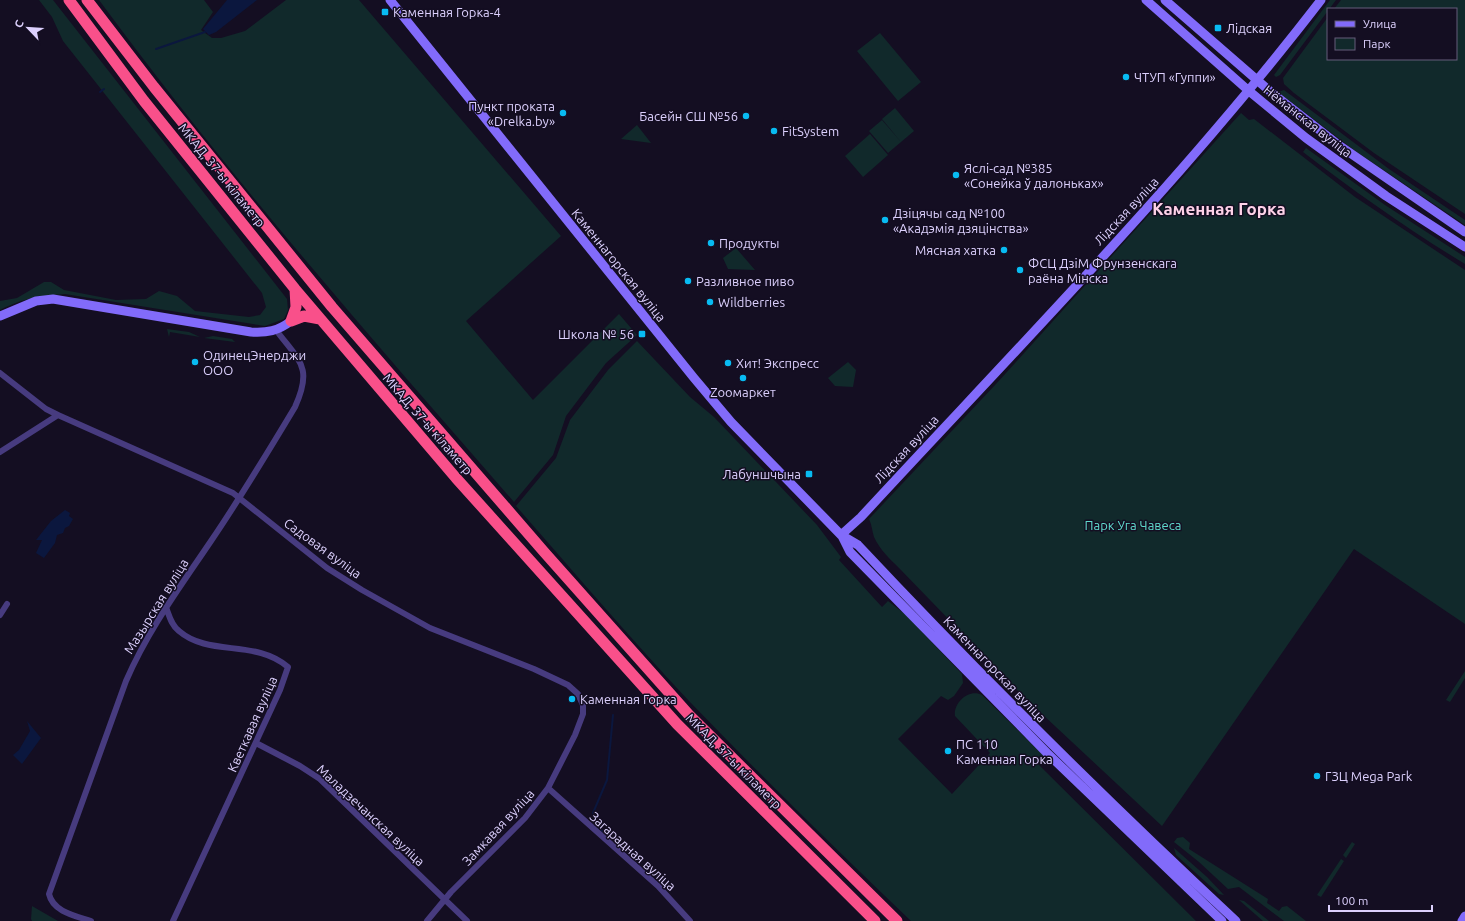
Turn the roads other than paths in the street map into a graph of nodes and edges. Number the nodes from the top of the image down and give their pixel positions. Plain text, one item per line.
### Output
1 (69, 0) edge
2 (87, 0) edge
3 (390, 0) edge
4 (1146, 0) edge
5 (1165, 0) edge
6 (1321, 0) edge
7 (1258, 80) junction
8 (1249, 91) junction
9 (1465, 232) edge
10 (1465, 247) edge
11 (295, 289) junction
12 (0, 316) edge
13 (320, 318) junction
14 (291, 321) junction
15 (276, 330) junction
16 (0, 373) edge
17 (58, 415) junction
18 (0, 452) edge
19 (239, 498) junction
20 (841, 535) junction
21 (7, 604) dead end
22 (166, 607) junction
23 (0, 615) edge
24 (578, 694) joint
25 (256, 743) junction
26 (548, 788) junction
27 (448, 901) junction
28 (1465, 916) edge
29 (91, 921) edge
30 (172, 921) edge
31 (427, 921) edge
32 (467, 921) edge
33 (690, 921) edge
34 (875, 921) edge
35 (898, 921) edge
36 (1222, 921) edge
37 (1236, 921) edge
38 (1462, 921) edge

1 - 11 highway, МКАД, 37-ы кіламетр
2 - 35 highway, МКАД, 37-ы кіламетр
3 - 20 main road, Каменнагорская вуліца
4 - 8 main road, Нёманская вуліца
5 - 7 main road, Нёманская вуліца
6 - 7 main road, Лідская вуліца
7 - 8 main road, Лідская вуліца
7 - 9 main road, Нёманская вуліца
8 - 10 main road, Нёманская вуліца
8 - 20 main road, Лідская вуліца
11 - 13 highway, МКАД, 37-ы кіламетр
11 - 14 highway
12 - 15 main road
13 - 14 highway
13 - 34 highway, МКАД, 37-ы кіламетр
14 - 15 main road
15 - 19 street, Мазырская вуліца
16 - 17 street, Садовая вуліца
17 - 18 street
17 - 19 street, Садовая вуліца
19 - 22 street, Мазырская вуліца
19 - 24 street, Садовая вуліца
20 - 36 main road, Каменнагорская вуліца
20 - 37 main road, Каменнагорская вуліца
21 - 23 street
22 - 25 street, Кветкавая вуліца
22 - 29 street, Мазырская вуліца
24 - 26 street, Замкавая вуліца
25 - 27 street, Маладзечанская вуліца
25 - 30 street, Кветкавая вуліца
26 - 27 street, Замкавая вуліца
26 - 33 street, Загарадная вуліца
27 - 31 street, Замкавая вуліца
27 - 32 street, Маладзечанская вуліца
28 - 38 main road

